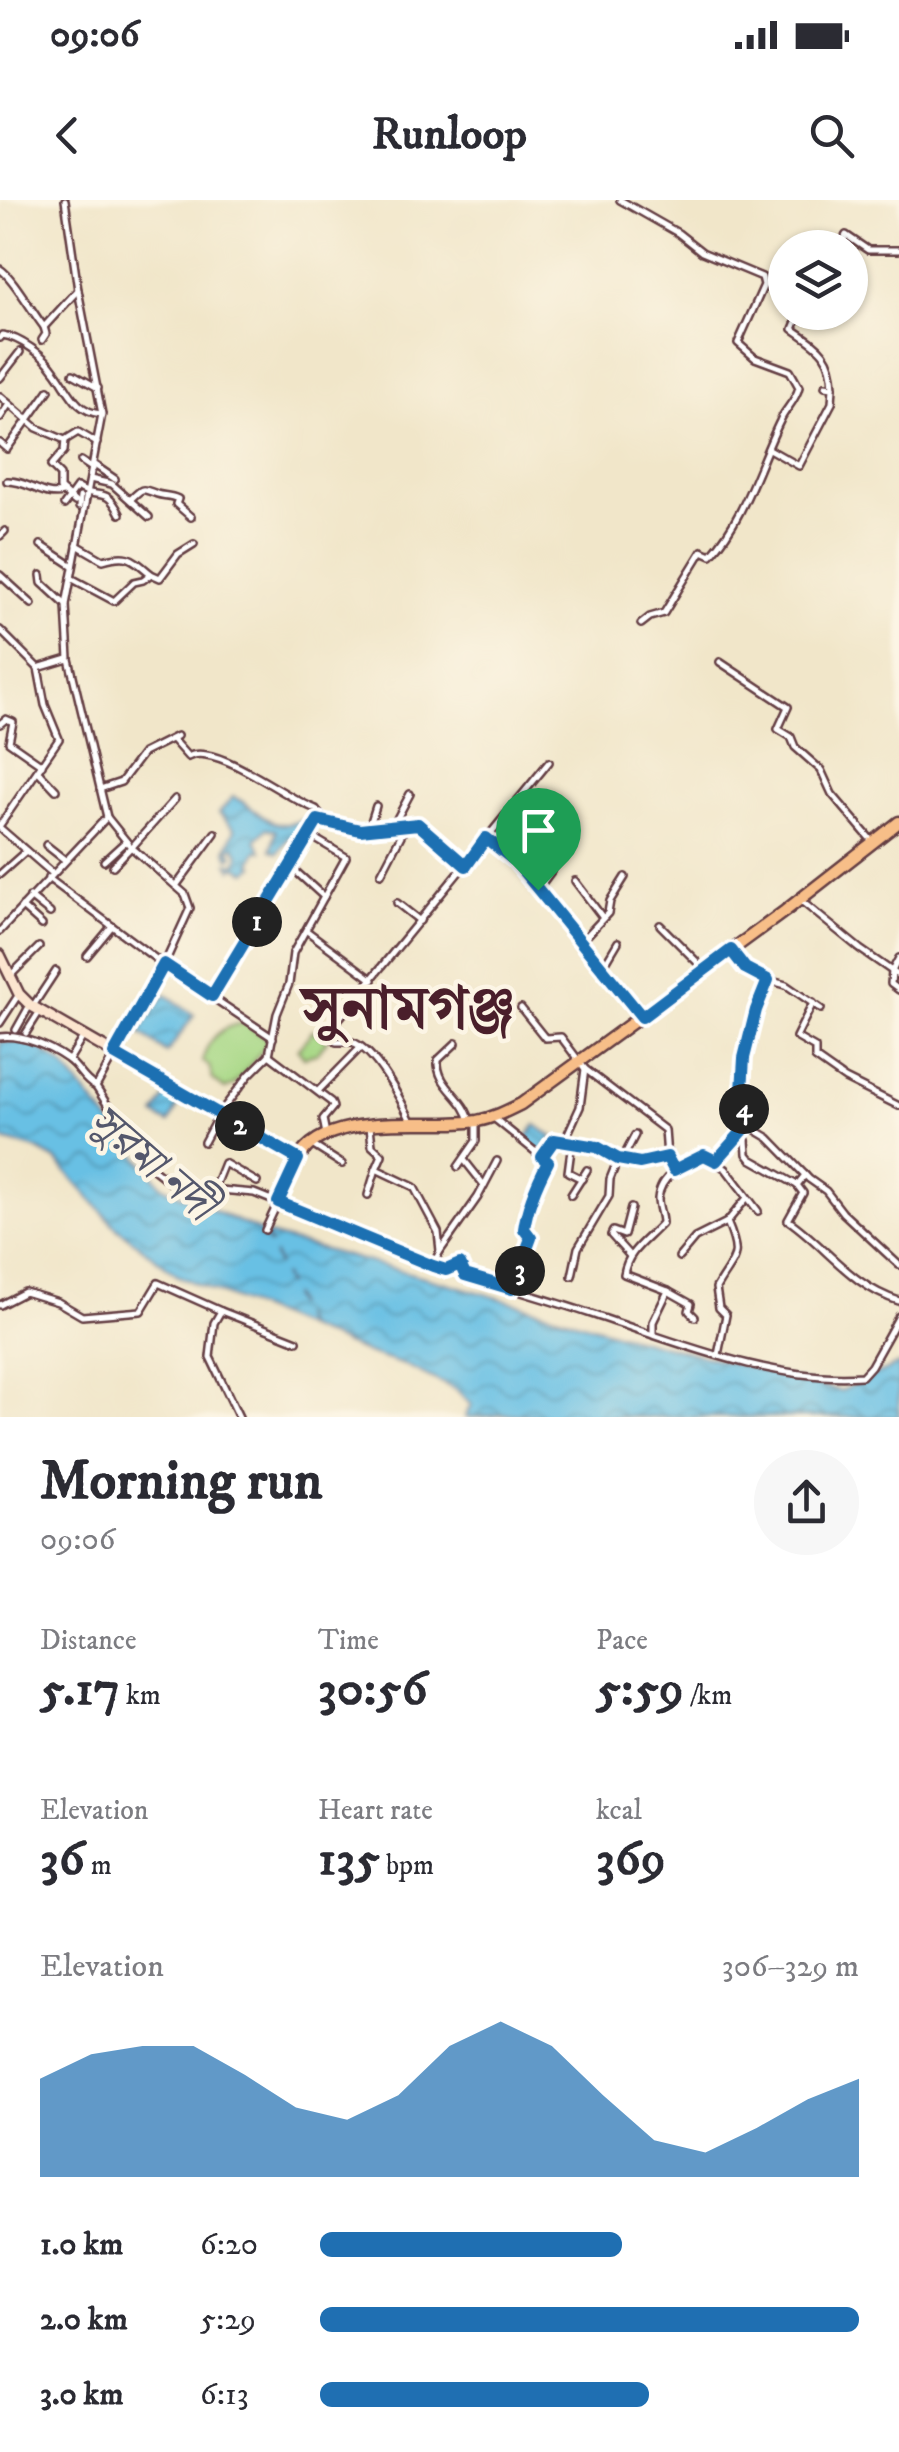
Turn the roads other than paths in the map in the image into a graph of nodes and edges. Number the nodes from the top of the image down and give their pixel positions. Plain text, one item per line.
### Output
1 (65, 200) edge
2 (620, 200) edge
3 (868, 250) edge
4 (899, 250) edge
5 (0, 268) edge
6 (78, 290) junction
7 (44, 326) junction
8 (792, 330) edge
9 (0, 338) edge
10 (42, 340) dead end
11 (20, 352) dead end
12 (55, 356) dead end
13 (48, 364) junction
14 (74, 374) dead end
15 (1, 376) edge
16 (825, 386) dead end
17 (98, 388) junction
18 (834, 388) junction
19 (50, 390) dead end
20 (0, 396) edge
21 (10, 404) junction
22 (102, 414) junction
23 (0, 418) edge
24 (29, 421) junction
25 (65, 440) junction
26 (0, 443) edge
27 (97, 443) junction
28 (768, 448) junction
29 (81, 460) dead end
30 (93, 466) junction
31 (90, 479) junction
32 (114, 479) dead end
33 (6, 481) dead end
34 (78, 498) junction
35 (131, 499) junction
36 (64, 505) dead end
37 (120, 514) dead end
38 (149, 517) dead end
39 (191, 517) dead end
40 (194, 544) dead end
41 (41, 545) dead end
42 (77, 545) junction
43 (73, 566) junction
44 (0, 574) edge
45 (151, 574) junction
46 (41, 575) dead end
47 (71, 578) junction
48 (32, 604) dead end
49 (66, 605) junction
50 (641, 624) dead end
51 (0, 630) edge
52 (69, 659) junction
53 (720, 662) dead end
54 (38, 668) junction
55 (0, 724) edge
56 (549, 762) dead end
57 (40, 768) junction
58 (100, 789) junction
59 (56, 790) dead end
60 (410, 794) dead end
61 (176, 799) dead end
62 (376, 806) dead end
63 (107, 816) junction
64 (318, 820) junction
65 (408, 822) junction
66 (899, 822) edge
67 (393, 826) junction
68 (0, 827) edge
69 (370, 828) junction
70 (215, 833) dead end
71 (309, 835) junction
72 (486, 838) junction
73 (874, 844) junction
74 (46, 845) dead end
75 (130, 845) junction
76 (26, 851) junction
77 (563, 855) dead end
78 (65, 860) junction
79 (104, 861) dead end
80 (113, 866) dead end
81 (466, 866) junction
82 (291, 867) junction
83 (0, 874) edge
84 (380, 874) dead end
85 (50, 875) junction
86 (625, 876) dead end
87 (575, 880) dead end
88 (176, 886) junction
89 (538, 890) junction
90 (324, 897) junction
91 (30, 898) junction
92 (800, 900) junction
93 (396, 903) dead end
94 (22, 907) junction
95 (50, 913) dead end
96 (603, 918) junction
97 (420, 922) junction
98 (42, 925) dead end
99 (660, 925) dead end
100 (112, 926) junction
101 (1, 927) edge
102 (306, 931) junction
103 (581, 942) junction
104 (618, 942) dead end
105 (39, 947) dead end
106 (731, 950) junction
107 (0, 955) edge
108 (87, 956) dead end
109 (899, 958) edge
110 (164, 964) junction
111 (602, 969) junction
112 (705, 970) junction
113 (56, 971) dead end
114 (892, 971) junction
115 (10, 976) junction
116 (899, 976) edge
117 (372, 980) junction
118 (768, 980) junction
119 (899, 990) edge
120 (19, 994) junction
121 (212, 996) junction
122 (813, 1003) junction
123 (34, 1008) junction
124 (521, 1008) dead end
125 (821, 1008) dead end
126 (642, 1017) junction
127 (0, 1023) edge
128 (16, 1030) dead end
129 (26, 1034) dead end
130 (0, 1037) edge
131 (84, 1037) junction
132 (272, 1038) junction
133 (456, 1043) dead end
134 (360, 1047) junction
135 (114, 1054) junction
136 (269, 1055) junction
137 (70, 1060) junction
138 (582, 1065) junction
139 (96, 1087) junction
140 (318, 1090) junction
141 (899, 1106) edge
142 (219, 1114) junction
143 (492, 1117) junction
144 (473, 1121) junction
145 (412, 1124) junction
146 (370, 1126) junction
147 (747, 1126) junction
148 (326, 1134) junction
149 (635, 1135) dead end
150 (738, 1136) junction
151 (204, 1142) dead end
152 (568, 1142) junction
153 (310, 1144) junction
154 (542, 1157) junction
155 (667, 1157) junction
156 (298, 1159) junction
157 (620, 1159) junction
158 (465, 1161) junction
159 (497, 1161) dead end
160 (716, 1161) junction
161 (342, 1164) dead end
162 (458, 1168) dead end
163 (376, 1169) junction
164 (587, 1170) dead end
165 (674, 1170) junction
166 (805, 1175) junction
167 (582, 1179) junction
168 (257, 1182) dead end
169 (484, 1185) junction
170 (797, 1185) junction
171 (214, 1188) junction
172 (368, 1195) dead end
173 (572, 1195) dead end
174 (746, 1199) junction
175 (278, 1202) junction
176 (631, 1208) dead end
177 (758, 1211) dead end
178 (727, 1222) junction
179 (265, 1230) dead end
180 (440, 1251) junction
181 (629, 1255) junction
182 (679, 1257) dead end
183 (899, 1265) edge
184 (433, 1266) junction
185 (572, 1276) dead end
186 (512, 1289) junction
187 (668, 1291) junction
188 (899, 1301) edge
189 (0, 1305) edge
190 (220, 1311) junction
191 (899, 1316) edge
192 (695, 1317) dead end
193 (653, 1335) junction
194 (297, 1341) dead end
195 (718, 1355) junction
196 (239, 1417) edge

1 - 6 street
2 - 28 street
3 - 4 street
5 - 7 street
6 - 7 street
6 - 17 street
7 - 10 street
8 - 18 street
9 - 13 street
11 - 15 street
12 - 13 street
13 - 22 street
14 - 17 street
16 - 18 street
17 - 22 street
18 - 28 street
19 - 24 street
20 - 21 street
21 - 23 street
21 - 24 street
22 - 27 street
24 - 25 street
24 - 26 street
25 - 27 street
25 - 34 street
27 - 30 street
28 - 50 street
29 - 30 street
30 - 31 street
30 - 32 street
31 - 34 street
31 - 35 street
33 - 34 street
34 - 36 street
34 - 37 street
34 - 42 street
35 - 38 street
35 - 39 street
40 - 45 street
41 - 43 street
42 - 43 street
42 - 45 street
43 - 47 street
44 - 48 street
45 - 47 street
46 - 49 street
47 - 49 street
49 - 52 street
51 - 54 street
52 - 54 street
52 - 58 street
53 - 73 street
54 - 57 street
55 - 57 street
56 - 72 street
57 - 59 street
57 - 68 street
58 - 63 street
58 - 64 street
60 - 67 street
61 - 75 street
62 - 69 street
63 - 75 street
63 - 78 street
64 - 69 street
64 - 71 street
65 - 67 street
65 - 81 street
65 - 84 street
66 - 73 main road
67 - 69 street
68 - 76 street
70 - 88 street
71 - 82 street
71 - 90 street
72 - 81 street
72 - 89 street
73 - 92 main road
74 - 78 street
75 - 79 street
75 - 80 street
75 - 88 street
76 - 83 street
76 - 85 street
77 - 89 street
78 - 85 street
81 - 97 street
82 - 90 street
82 - 121 street
85 - 91 street
85 - 100 street
86 - 96 street
87 - 96 street
88 - 110 street
89 - 103 street
90 - 102 street
91 - 94 street
91 - 95 street
92 - 106 main road
92 - 114 street
93 - 97 street
94 - 98 street
94 - 101 street
96 - 103 street
97 - 117 street
99 - 112 street
100 - 108 street
100 - 110 street
102 - 117 street
102 - 132 street
103 - 111 street
104 - 111 street
105 - 115 street
106 - 112 main road
106 - 118 street
107 - 115 main road
109 - 114 street
110 - 121 street
110 - 135 street
111 - 126 street
112 - 126 main road
113 - 123 street
114 - 116 street
114 - 119 street
115 - 120 main road
117 - 134 street
118 - 122 street
118 - 147 street
120 - 123 main road
120 - 127 street
121 - 132 street
122 - 125 street
122 - 141 street
123 - 128 street
123 - 129 street
123 - 131 main road
124 - 138 street
126 - 138 main road
130 - 137 street
131 - 135 main road
131 - 137 street
132 - 136 street
133 - 144 street
134 - 140 street
134 - 145 street
135 - 139 street
135 - 142 main road
136 - 140 street
136 - 142 street
137 - 139 street
138 - 143 main road
138 - 152 street
138 - 155 street
139 - 171 street
140 - 148 street
142 - 151 street
142 - 156 main road
143 - 144 main road
143 - 154 street
144 - 145 main road
144 - 158 street
145 - 146 main road
146 - 148 main road
146 - 163 street
147 - 150 street
147 - 166 street
148 - 153 main road
149 - 157 street
150 - 160 street
150 - 170 street
152 - 154 street
152 - 157 street
152 - 167 street
153 - 156 main road
153 - 161 street
154 - 186 street
155 - 157 street
155 - 165 street
156 - 175 street
157 - 185 street
158 - 162 street
158 - 169 street
159 - 169 street
160 - 165 street
160 - 174 street
163 - 172 street
163 - 180 street
164 - 167 street
165 - 181 street
166 - 170 street
166 - 183 street
167 - 173 street
168 - 171 street
169 - 180 street
170 - 188 street
171 - 175 street
174 - 177 street
174 - 178 street
175 - 179 street
175 - 184 street
176 - 181 street
178 - 182 street
178 - 195 street
180 - 184 street
181 - 187 street
184 - 186 street
186 - 193 street
187 - 192 street
187 - 193 street
189 - 190 street
190 - 194 street
190 - 196 street
191 - 195 street
193 - 195 street

